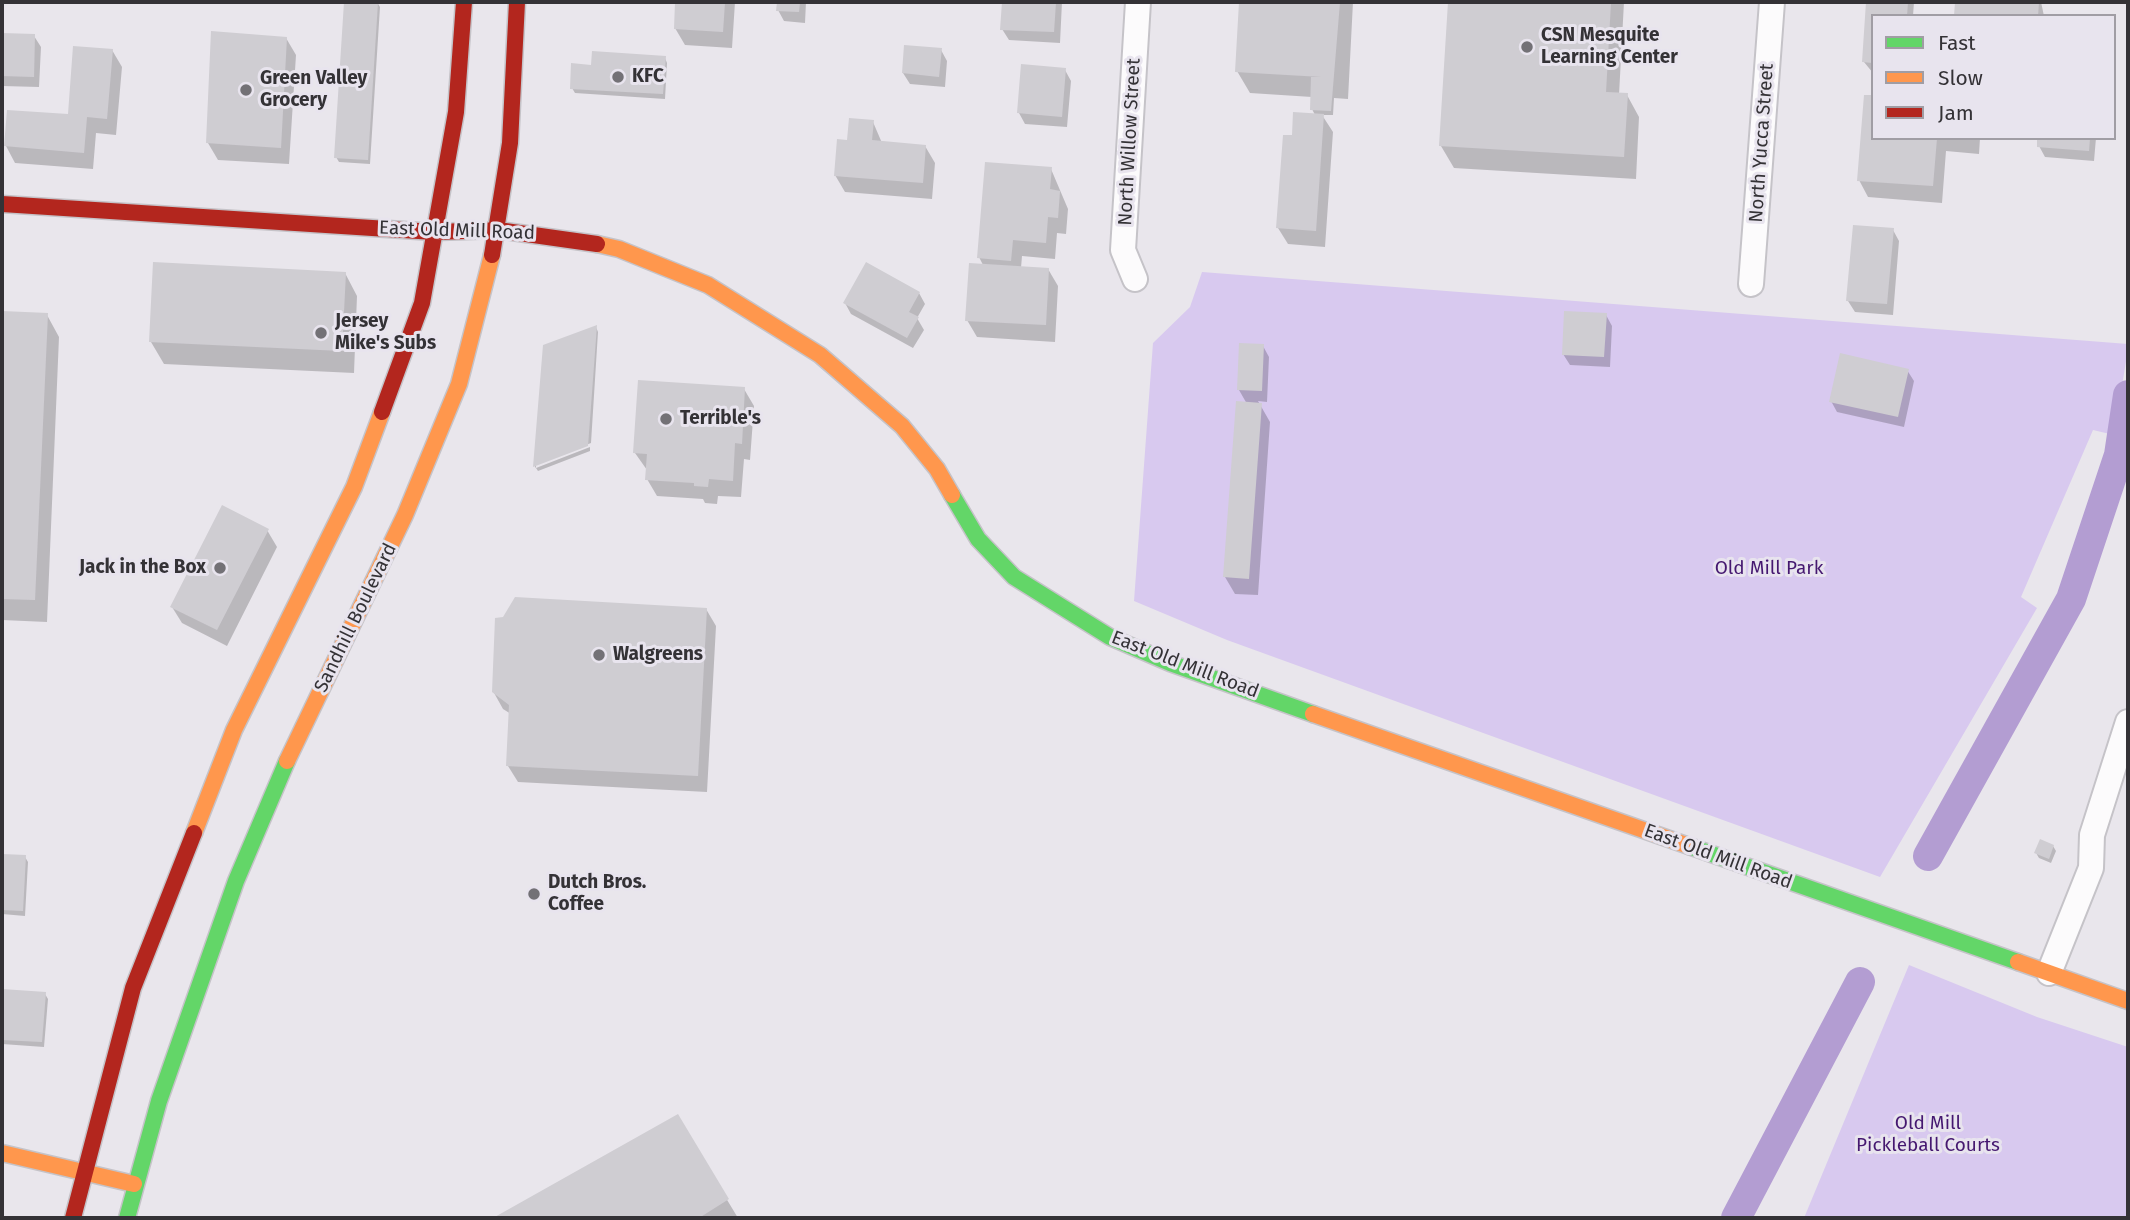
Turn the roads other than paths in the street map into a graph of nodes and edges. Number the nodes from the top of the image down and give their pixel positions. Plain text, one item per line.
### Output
1 (464, 2) edge
2 (517, 2) edge
3 (1138, 2) edge
4 (1772, 2) edge
5 (2, 204) edge
6 (498, 230) junction
7 (435, 232) junction
8 (1135, 279) dead end
9 (1751, 284) dead end
10 (2128, 722) edge
11 (2049, 973) junction
12 (2128, 1001) edge
13 (2, 1153) edge
14 (83, 1171) junction
15 (134, 1184) junction
16 (73, 1218) edge
17 (127, 1218) edge

1 - 7 main road
2 - 6 main road, Sandhill Boulevard
3 - 8 street, North Willow Street
4 - 9 street, North Yucca Street
5 - 7 main road, East Old Mill Road
6 - 7 main road, East Old Mill Road
6 - 11 main road, East Old Mill Road
6 - 15 main road, Sandhill Boulevard
7 - 14 main road
10 - 11 street
11 - 12 main road, East Old Mill Road
13 - 14 main road
14 - 15 main road
14 - 16 main road
15 - 17 main road, Sandhill Boulevard

